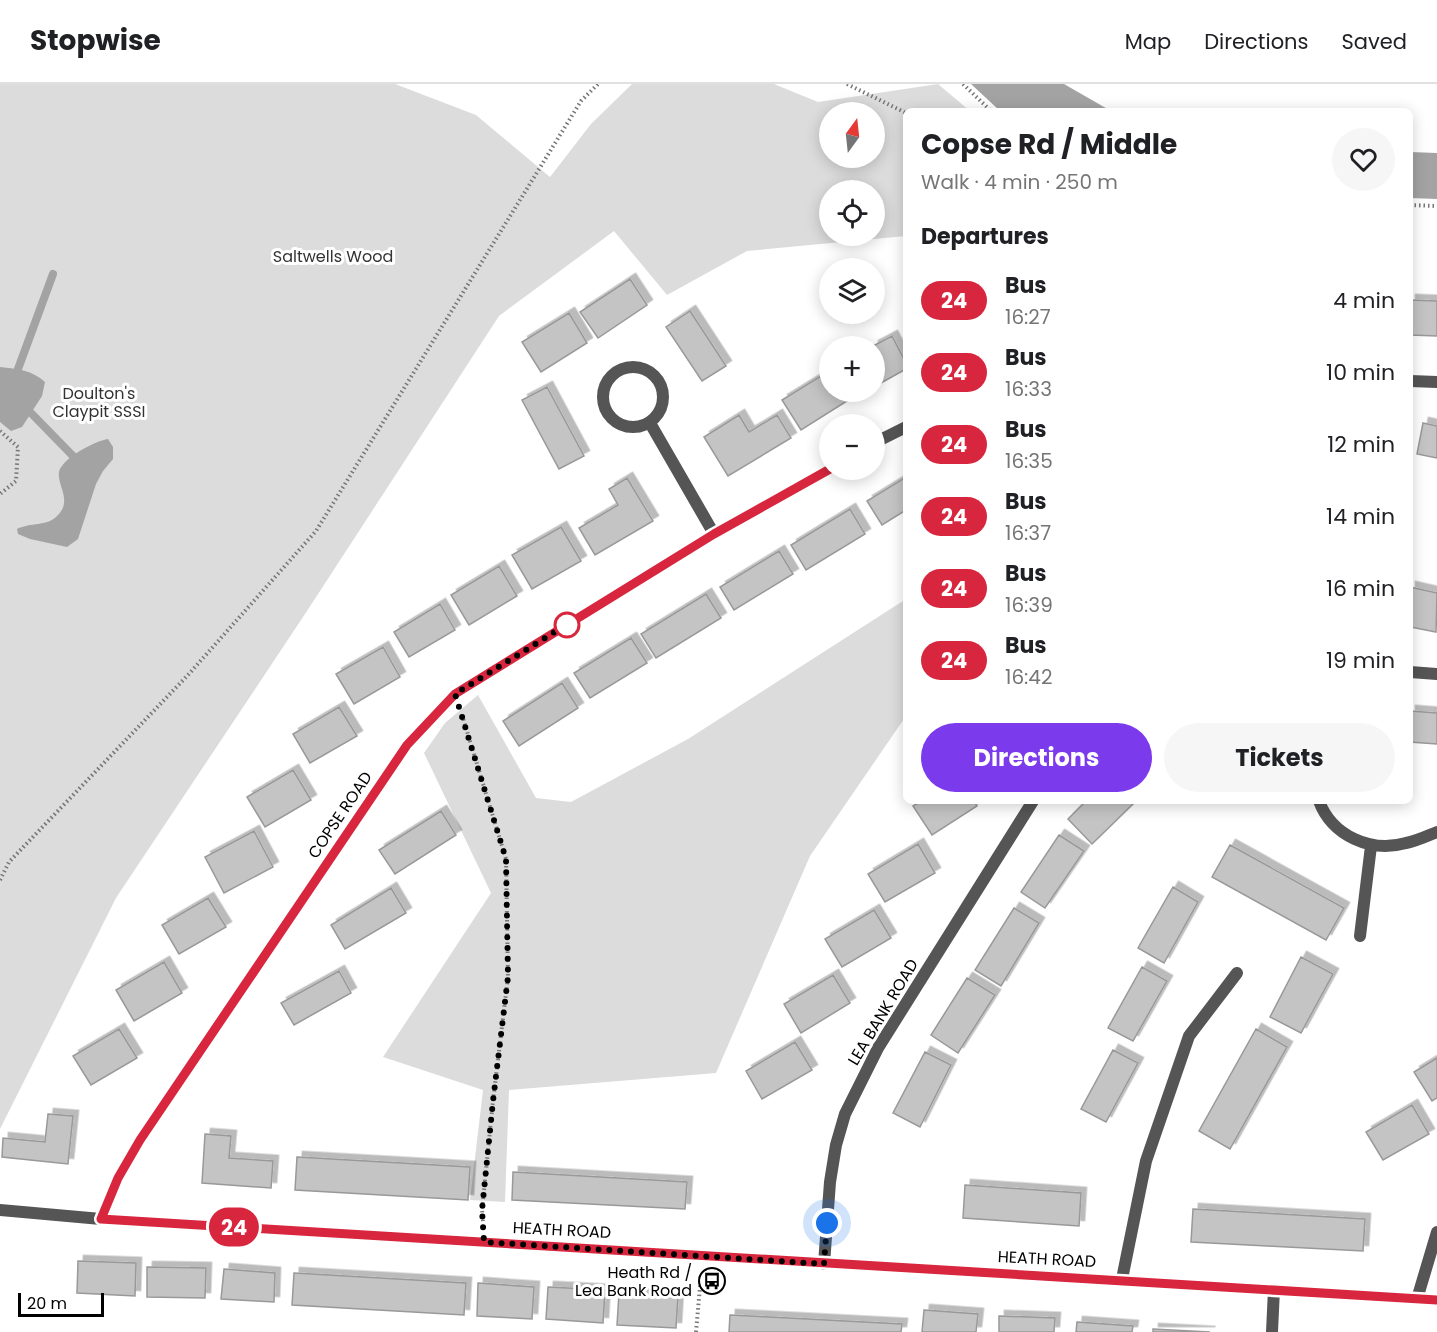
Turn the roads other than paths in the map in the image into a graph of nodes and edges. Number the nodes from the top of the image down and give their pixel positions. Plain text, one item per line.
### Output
1 (1413, 381) edge
2 (1437, 382) edge
3 (650, 423) junction
4 (903, 428) edge
5 (885, 438) edge
6 (819, 475) edge
7 (714, 534) junction
8 (1413, 672) edge
9 (1437, 674) edge
10 (1032, 804) edge
11 (1320, 804) edge
12 (1437, 832) edge
13 (1371, 846) junction
14 (1360, 936) dead end
15 (1238, 973) dead end
16 (0, 1210) edge
17 (101, 1219) junction
18 (1437, 1232) edge
19 (824, 1264) junction
20 (1122, 1280) junction
21 (1274, 1289) junction
22 (1417, 1299) junction
23 (1437, 1300) edge
24 (1272, 1332) edge

1 - 2 street
3 - 3 street
3 - 7 street
4 - 5 street
6 - 7 street, COPSE ROAD
7 - 17 street, COPSE ROAD
8 - 9 street
10 - 19 street, LEA BANK ROAD
11 - 13 street
12 - 13 street
13 - 14 street
15 - 20 street
16 - 17 street, HEATH ROAD
17 - 19 street, HEATH ROAD
18 - 22 street
19 - 20 street, HEATH ROAD
20 - 21 street, HEATH ROAD
21 - 22 street, HEATH ROAD
21 - 24 street
22 - 23 street, HEATH ROAD

